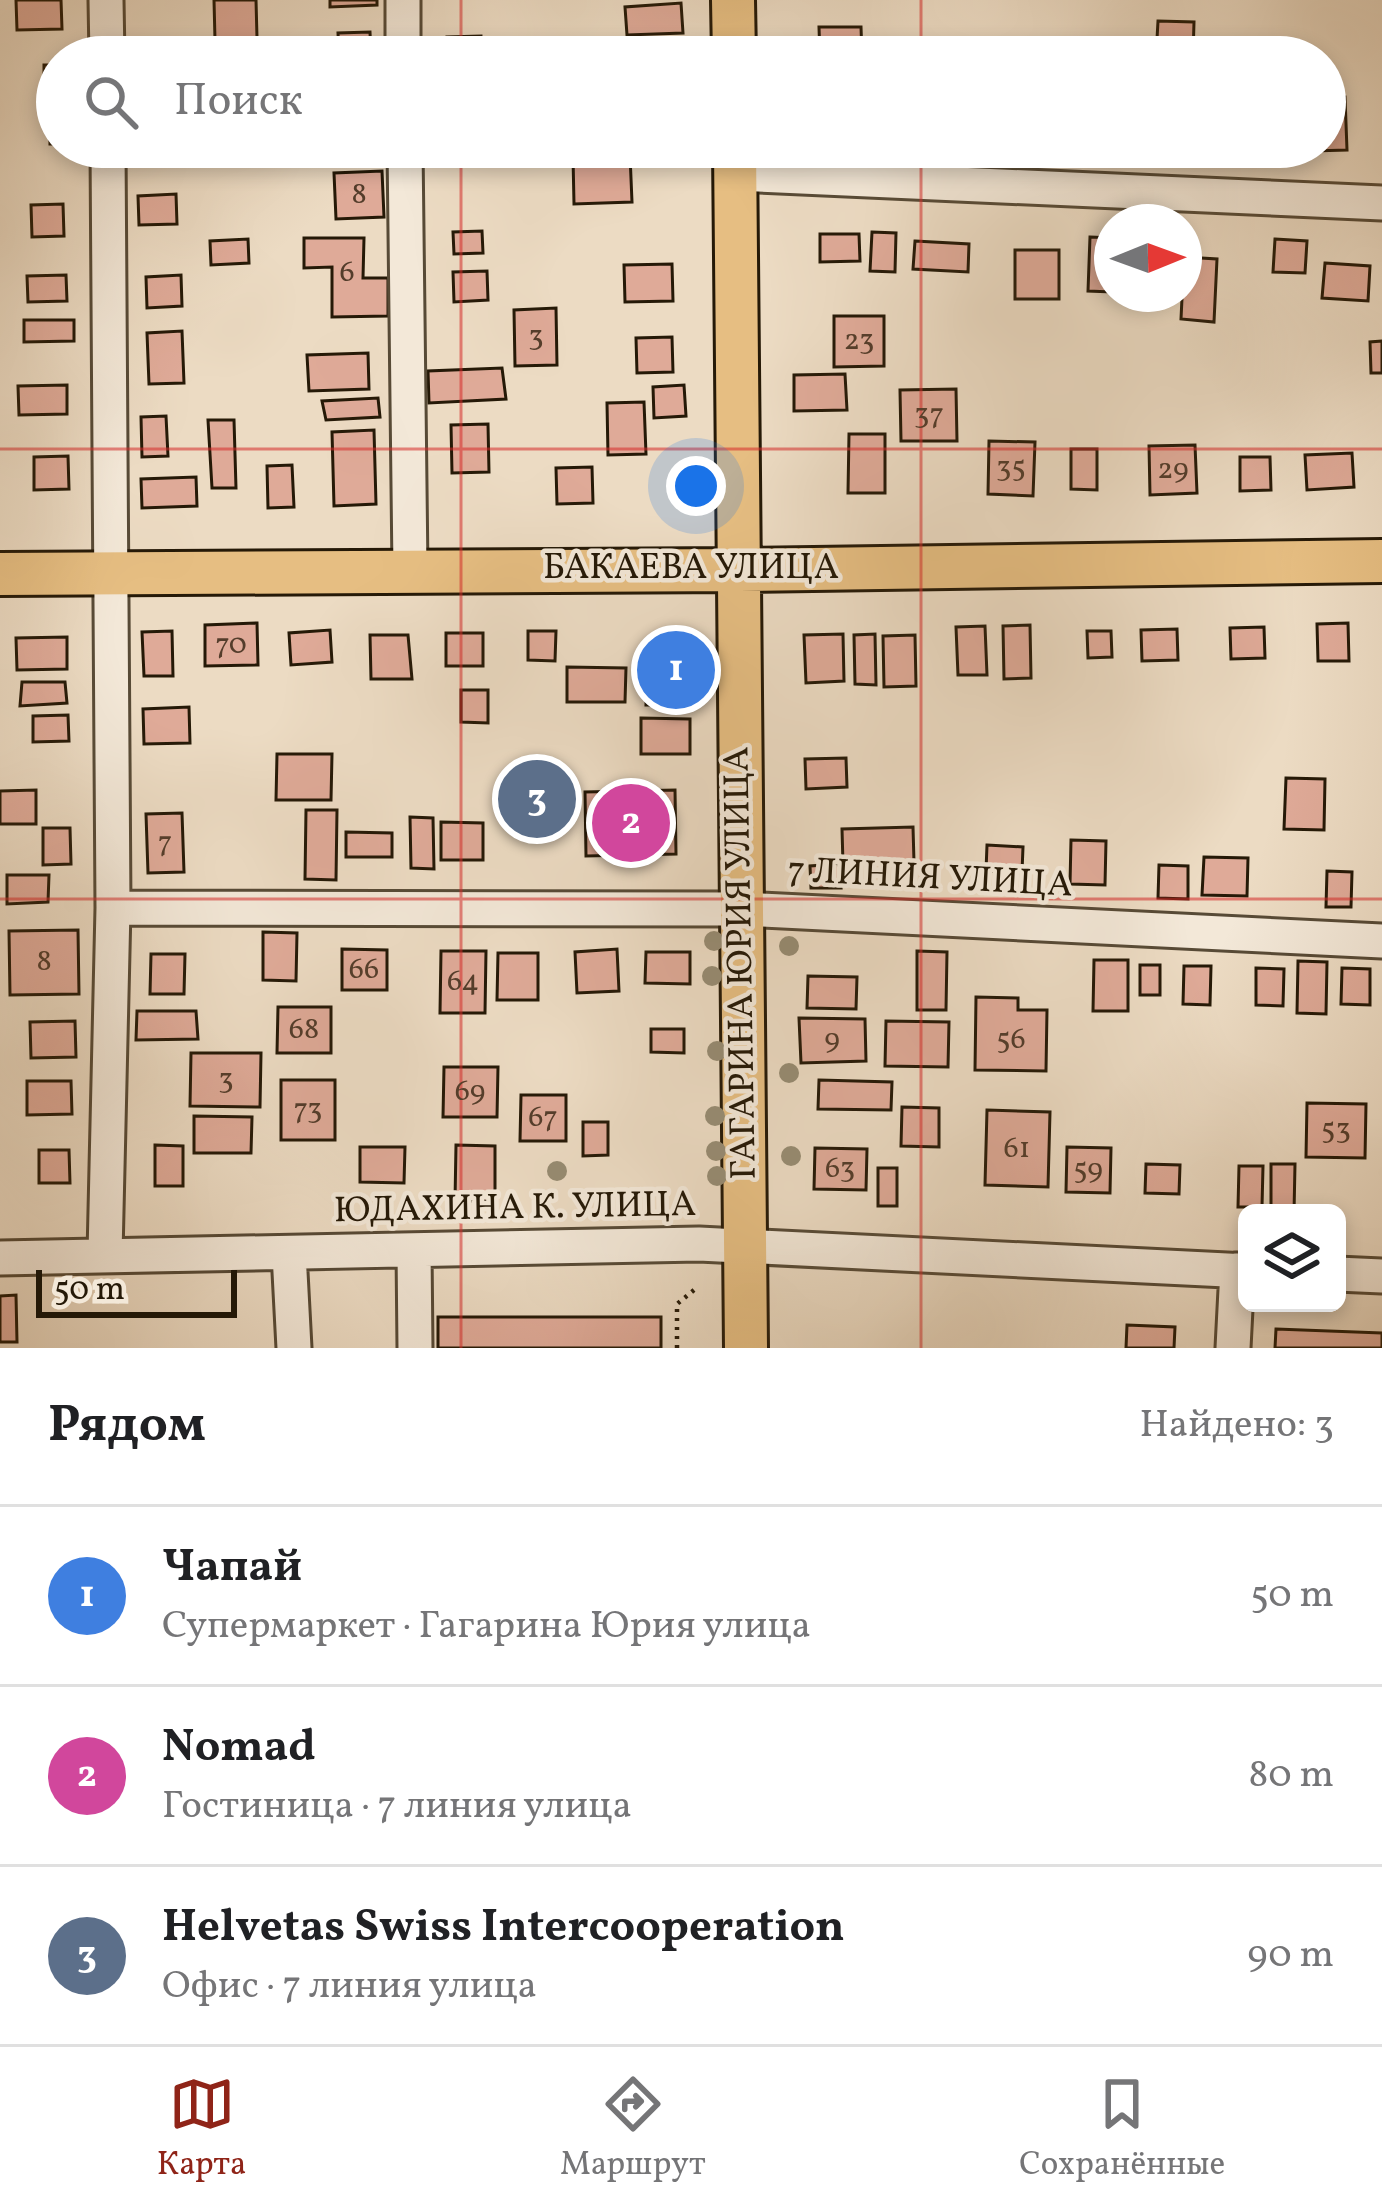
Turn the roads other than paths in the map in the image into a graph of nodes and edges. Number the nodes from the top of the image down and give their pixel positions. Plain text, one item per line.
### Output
1 (106, 0) edge
2 (403, 0) edge
3 (733, 0) edge
4 (106, 36) edge
5 (404, 36) edge
6 (734, 36) edge
7 (107, 168) edge
8 (405, 168) edge
9 (735, 168) edge
10 (855, 168) edge
11 (1382, 203) edge
12 (1382, 560) edge
13 (410, 569) junction
14 (739, 570) junction
15 (112, 573) junction
16 (0, 574) edge
17 (113, 908) junction
18 (742, 909) junction
19 (1382, 941) edge
20 (745, 1245) junction
21 (414, 1250) junction
22 (290, 1253) junction
23 (105, 1254) junction
24 (0, 1258) edge
25 (1238, 1270) edge
26 (1346, 1274) edge
27 (1382, 1276) edge
28 (1238, 1305) edge
29 (294, 1348) edge
30 (415, 1348) edge
31 (746, 1348) edge
32 (1233, 1348) edge

1 - 4 street
2 - 5 street
3 - 6 main road
7 - 15 street
8 - 13 street
9 - 14 main road, ГАГАРИНА ЮРИЯ УЛИЦА
10 - 11 street
12 - 14 main road, БАКАЕВА УЛИЦА
13 - 14 main road, БАКАЕВА УЛИЦА
13 - 15 main road, БАКАЕВА УЛИЦА
14 - 18 main road, ГАГАРИНА ЮРИЯ УЛИЦА
15 - 16 main road, БАКАЕВА УЛИЦА
15 - 17 street
17 - 18 street, 7 ЛИНИЯ УЛИЦА
17 - 23 street
18 - 19 street, 7 ЛИНИЯ УЛИЦА
18 - 20 main road, ГАГАРИНА ЮРИЯ УЛИЦА
20 - 21 street, ЮДАХИНА К. УЛИЦА
20 - 25 street, ЮДАХИНА К. УЛИЦА
20 - 31 main road, ГАГАРИНА ЮРИЯ УЛИЦА
21 - 22 street, ЮДАХИНА К. УЛИЦА
21 - 30 street
22 - 23 street, ЮДАХИНА К. УЛИЦА
22 - 29 street
23 - 24 street, ЮДАХИНА К. УЛИЦА
26 - 27 street
28 - 32 street

